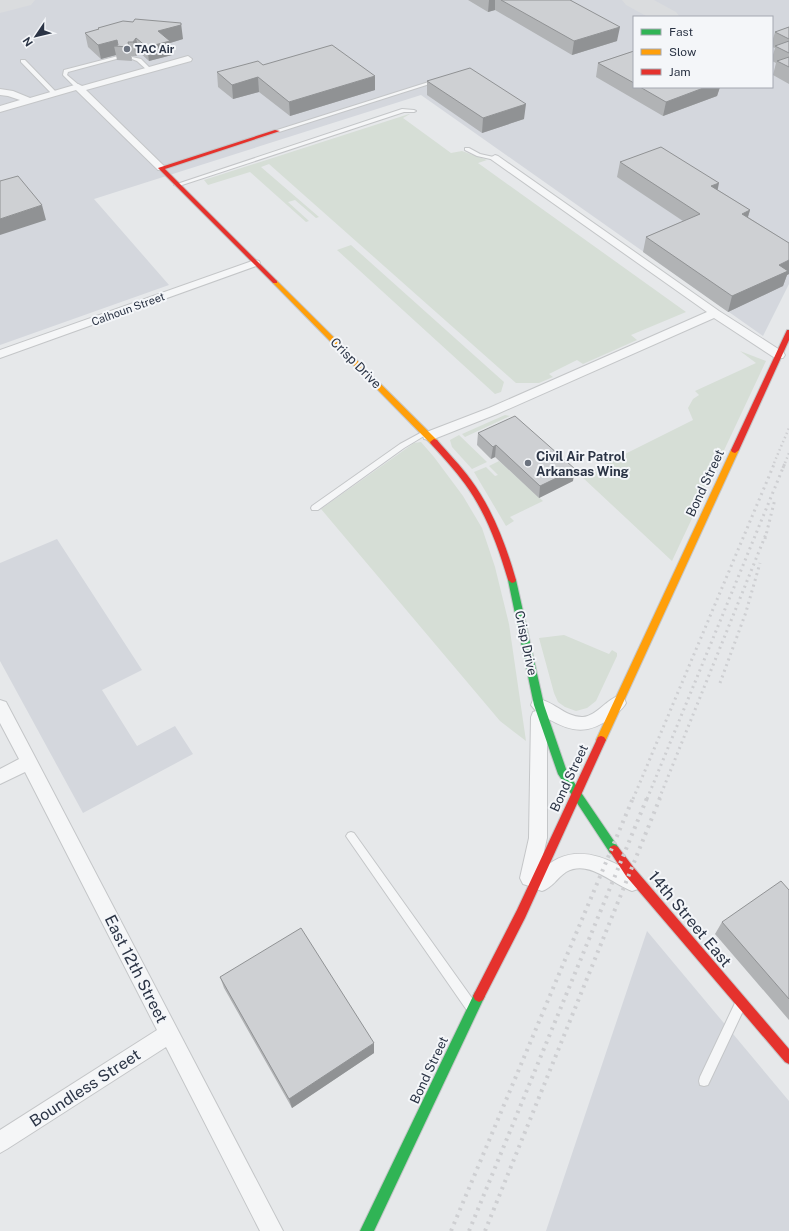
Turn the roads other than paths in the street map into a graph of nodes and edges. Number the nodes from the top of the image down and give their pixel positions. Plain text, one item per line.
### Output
1 (118, 57) edge
2 (134, 58) edge
3 (188, 59) dead end
4 (23, 61) dead end
5 (150, 70) junction
6 (441, 79) edge
7 (79, 88) junction
8 (0, 92) edge
9 (55, 94) junction
10 (30, 101) junction
11 (0, 109) edge
12 (414, 111) dead end
13 (277, 131) joint
14 (467, 149) dead end
15 (495, 158) joint
16 (161, 168) junction
17 (177, 185) junction
18 (255, 263) junction
19 (715, 313) junction
20 (789, 332) edge
21 (0, 354) edge
22 (779, 354) junction
23 (428, 435) junction
24 (315, 508) dead end
25 (619, 702) junction
26 (539, 705) junction
27 (0, 707) edge
28 (29, 762) junction
29 (0, 777) edge
30 (576, 793) junction
31 (351, 836) dead end
32 (660, 908) junction
33 (521, 914) junction
34 (741, 1002) junction
35 (473, 1008) junction
36 (169, 1034) junction
37 (789, 1058) edge
38 (704, 1081) dead end
39 (0, 1142) edge
40 (272, 1231) edge
41 (367, 1231) edge

1 - 7 lane
2 - 5 lane
3 - 5 street
4 - 9 lane
5 - 7 street
6 - 13 lane
7 - 9 street
7 - 16 street
8 - 10 street
9 - 10 street
10 - 11 street
12 - 17 lane
13 - 16 street
14 - 15 lane
15 - 19 street
16 - 17 street, Crisp Drive
17 - 18 street, Crisp Drive
18 - 21 street, Calhoun Street
18 - 23 street, Crisp Drive
19 - 22 street
19 - 23 street
20 - 22 street, Bond Street
22 - 25 street, Bond Street
23 - 24 lane
23 - 26 street, Crisp Drive
25 - 26 street
25 - 30 street, Bond Street
26 - 30 street, Crisp Drive
26 - 33 street, Crisp Drive
27 - 28 street, East 12th Street
28 - 29 street
28 - 36 street, East 12th Street
30 - 32 street, 14th Street East
30 - 33 street, Bond Street
31 - 35 lane
32 - 33 street
32 - 34 street, 14th Street East
33 - 35 street, Bond Street
34 - 37 street, 14th Street East
34 - 38 lane
35 - 41 street, Bond Street
36 - 39 street, Boundless Street
36 - 40 street, East 12th Street

